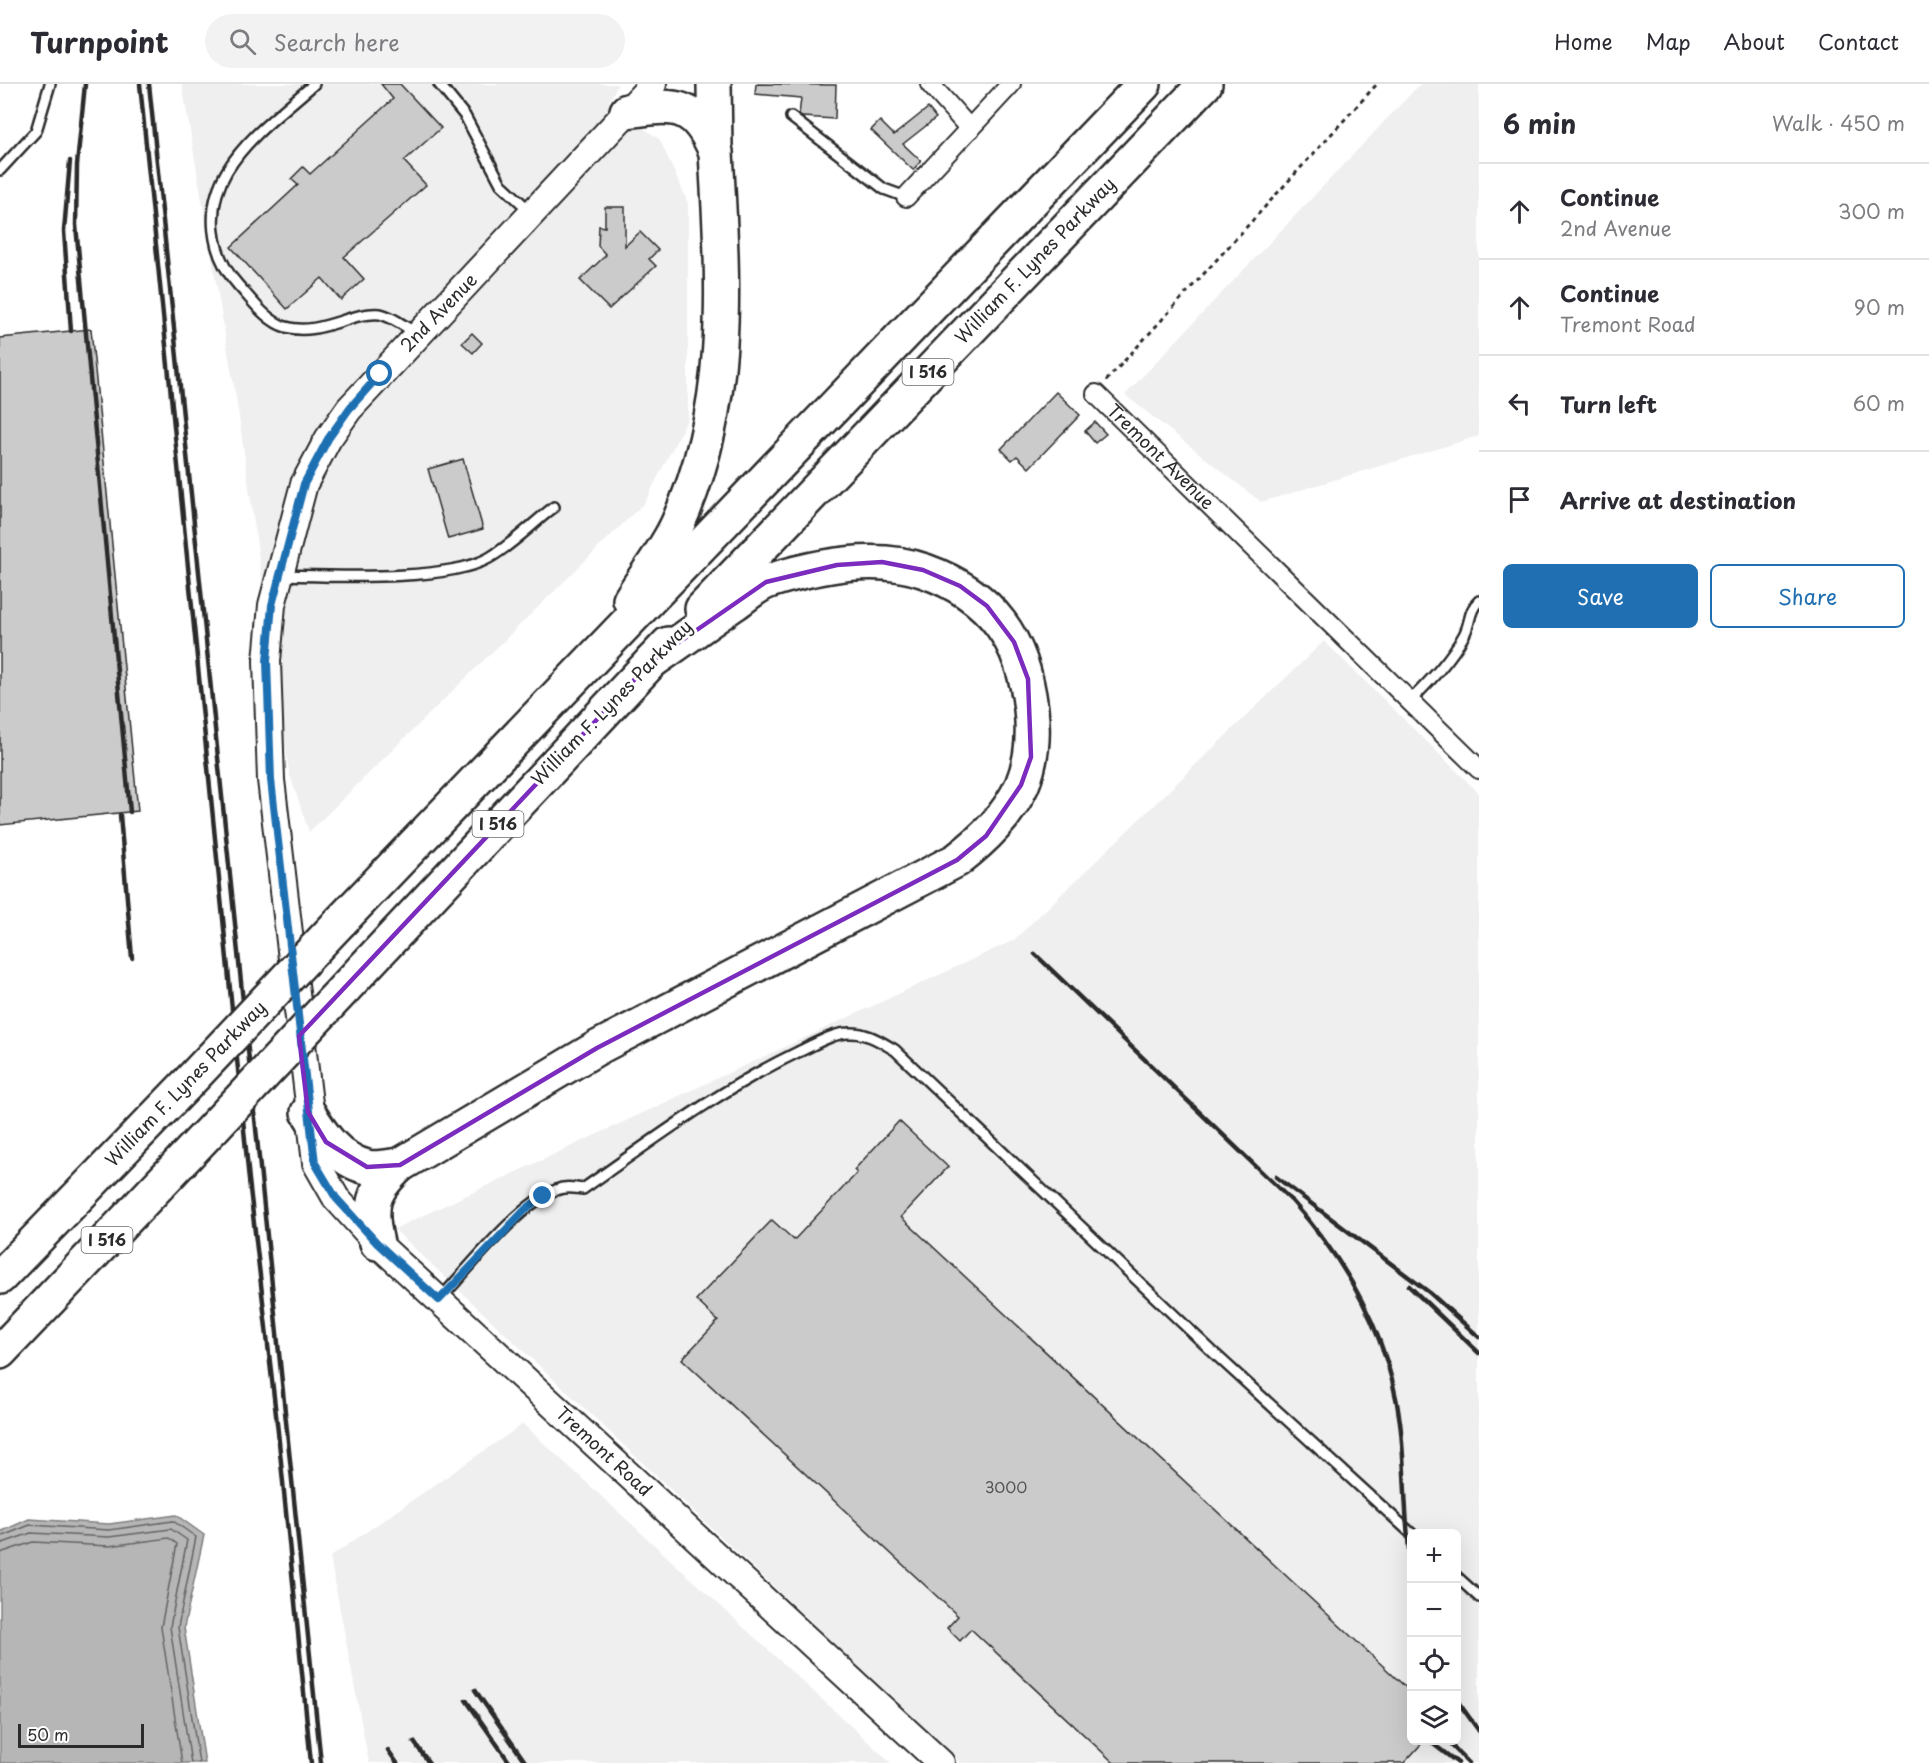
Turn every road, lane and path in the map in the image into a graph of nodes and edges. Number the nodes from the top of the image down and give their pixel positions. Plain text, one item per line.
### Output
1 (50, 84) edge
2 (314, 84) edge
3 (439, 84) edge
4 (714, 84) edge
5 (930, 84) edge
6 (1011, 84) edge
7 (1144, 84) edge
8 (1205, 84) edge
9 (1377, 84) edge
10 (641, 94) edge
11 (791, 117) dead end
12 (970, 129) junction
13 (716, 152) junction
14 (0, 170) edge
15 (906, 197) joint
16 (533, 214) junction
17 (418, 334) junction
18 (1096, 394) joint
19 (554, 507) dead end
20 (279, 575) junction
21 (1479, 601) edge
22 (600, 651) junction
23 (652, 661) junction
24 (1410, 701) junction
25 (1479, 769) edge
26 (308, 1112) junction
27 (400, 1165) junction
28 (377, 1243) junction
29 (0, 1277) edge
30 (439, 1300) junction
31 (0, 1352) edge
32 (1408, 1529) edge
33 (1461, 1581) edge
34 (1479, 1597) edge
35 (941, 1763) edge

1 - 14 lane
2 - 17 lane
3 - 16 lane
4 - 13 highway
5 - 12 street
6 - 12 street
7 - 22 highway, William F. Lynes Parkway / I 516
8 - 23 highway, William F. Lynes Parkway / I 516
9 - 18 path
10 - 13 highway
10 - 16 street, 2nd Avenue
11 - 15 lane
12 - 15 street
13 - 22 highway
16 - 17 street, 2nd Avenue
17 - 20 street, 2nd Avenue
18 - 24 street, Tremont Avenue
19 - 20 lane
20 - 26 street, 2nd Avenue
21 - 24 lane
22 - 29 highway, William F. Lynes Parkway / I 516, bridge
23 - 27 highway
23 - 31 highway, William F. Lynes Parkway / I 516, bridge
24 - 25 street, Tremont Avenue
26 - 27 highway
26 - 28 street, Tremont Road
27 - 28 highway
28 - 30 street, Tremont Road
30 - 32 lane
30 - 35 street, Tremont Road
33 - 34 lane

